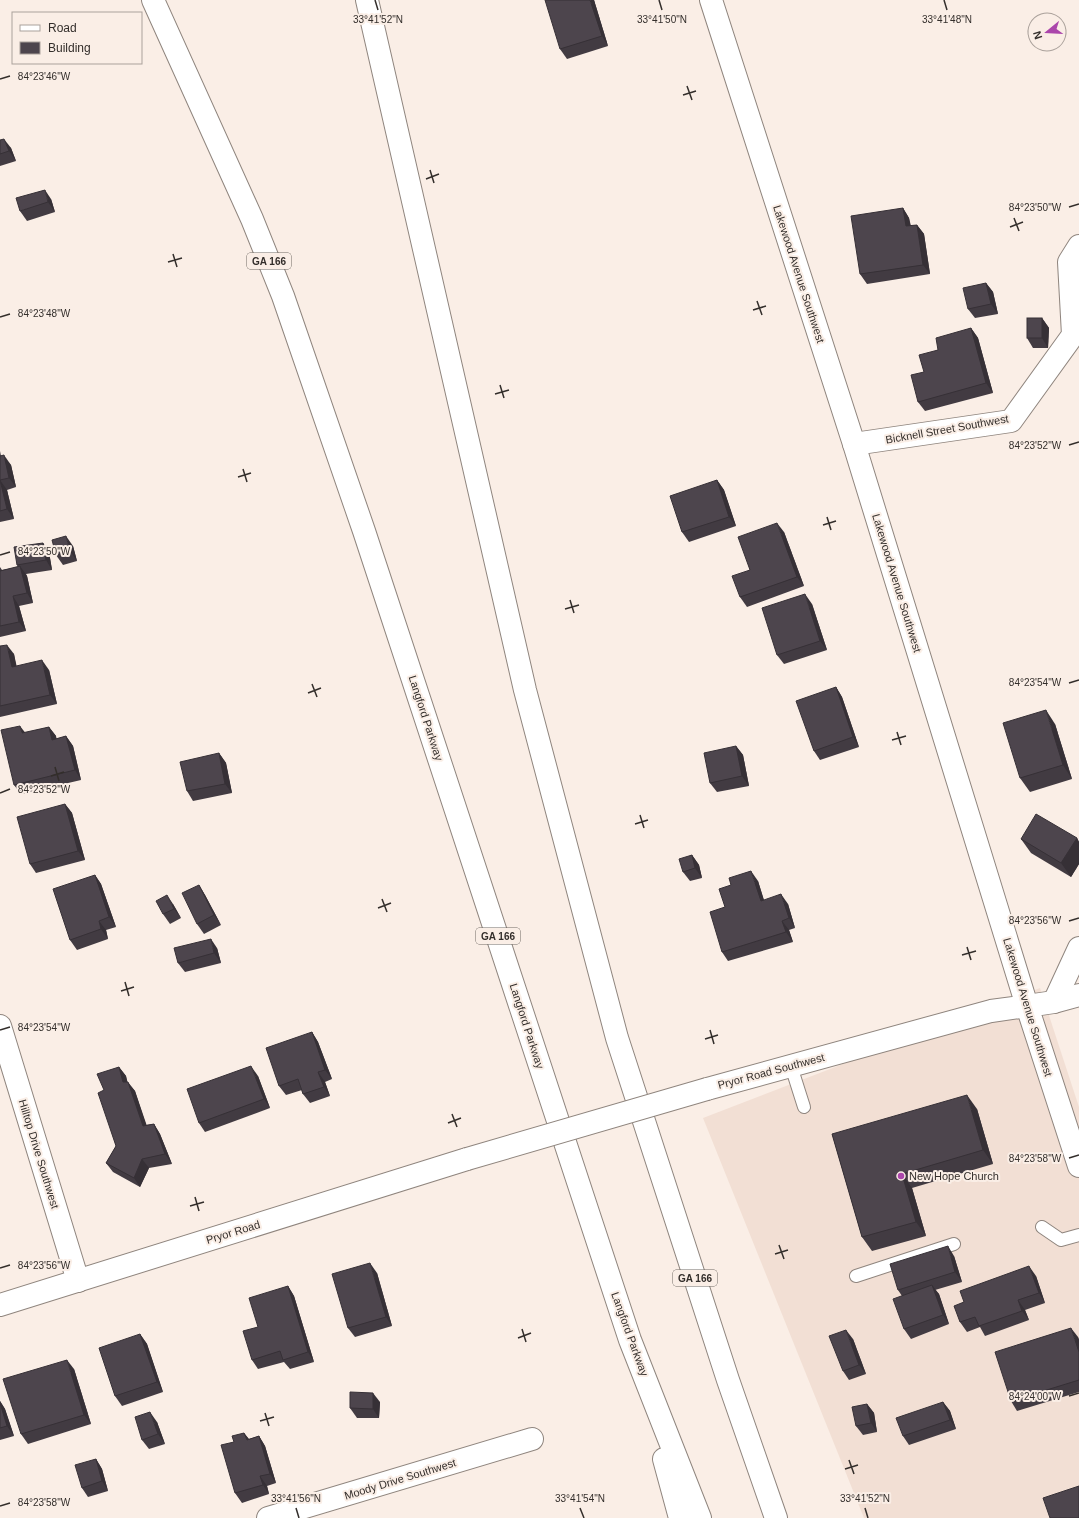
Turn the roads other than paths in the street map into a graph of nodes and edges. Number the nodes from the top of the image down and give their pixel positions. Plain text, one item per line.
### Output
1 (153, 0) edge
2 (366, 0) edge
3 (711, 0) edge
4 (1079, 246) edge
5 (854, 444) junction
6 (1079, 948) edge
7 (1079, 994) edge
8 (1054, 1002) junction
9 (1027, 1006) junction
10 (0, 1026) edge
11 (791, 1066) junction
12 (804, 1108) dead end
13 (466, 1159) joint
14 (1079, 1166) edge
15 (1042, 1227) dead end
16 (1079, 1235) edge
17 (954, 1244) dead end
18 (856, 1276) dead end
19 (78, 1282) junction
20 (0, 1305) edge
21 (630, 1340) junction
22 (532, 1439) dead end
23 (268, 1518) edge
24 (680, 1518) edge
25 (700, 1518) edge
26 (776, 1518) edge

1 - 21 main road, Langford Parkway / GA 166
2 - 26 main road, GA 166
3 - 5 main road, Lakewood Avenue Southwest
4 - 5 main road, Bicknell Street Southwest
5 - 9 main road, Lakewood Avenue Southwest
6 - 8 main road
7 - 8 main road, Pryor Road Southwest
8 - 9 main road, Pryor Road Southwest
9 - 11 main road, Pryor Road Southwest
9 - 14 main road, Lakewood Avenue Southwest
10 - 19 main road, Hilltop Drive Southwest
11 - 12 lane
11 - 13 main road, Pryor Road Southwest, bridge
13 - 19 main road, Pryor Road
15 - 16 lane
17 - 18 lane
19 - 20 main road, Pryor Road
21 - 24 main road
21 - 25 main road, Langford Parkway / GA 166
22 - 23 main road, Moody Drive Southwest

